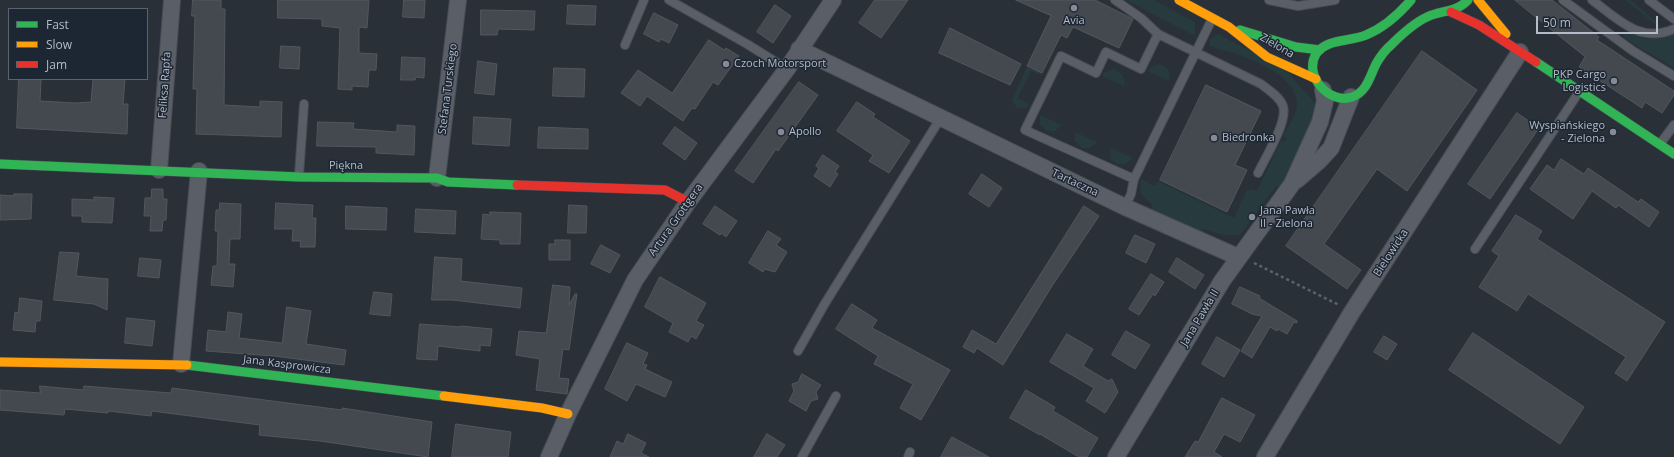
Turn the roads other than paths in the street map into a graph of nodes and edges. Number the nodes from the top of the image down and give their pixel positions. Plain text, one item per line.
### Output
1 (172, 0) edge
2 (458, 0) edge
3 (644, 0) edge
4 (669, 0) edge
5 (832, 0) edge
6 (1115, 0) edge
7 (1179, 0) edge
8 (1269, 0) edge
9 (1335, 0) edge
10 (1411, 0) edge
11 (1468, 0) edge
12 (1478, 0) edge
13 (1564, 0) edge
14 (1592, 0) edge
15 (1649, 0) edge
16 (1451, 12) junction
17 (1213, 18) junction
18 (1674, 19) edge
19 (1229, 27) junction
20 (1674, 29) edge
21 (1158, 34) junction
22 (625, 44) dead end
23 (799, 49) junction
24 (1320, 50) junction
25 (1196, 52) junction
26 (1520, 52) junction
27 (787, 69) junction
28 (1674, 76) edge
29 (1319, 85) junction
30 (1580, 91) junction
31 (1351, 97) junction
32 (304, 104) dead end
33 (940, 119) junction
34 (1674, 125) edge
35 (1660, 144) junction
36 (1674, 154) edge
37 (0, 164) edge
38 (159, 170) junction
39 (200, 172) junction
40 (1258, 173) dead end
41 (299, 177) junction
42 (437, 178) junction
43 (1134, 179) junction
44 (1292, 184) junction
45 (688, 202) junction
46 (1125, 207) junction
47 (1475, 249) dead end
48 (1238, 257) junction
49 (798, 351) dead end
50 (0, 362) edge
51 (181, 364) junction
52 (836, 396) dead end
53 (568, 414) junction
54 (549, 457) edge
55 (802, 457) edge
56 (1116, 457) edge
57 (1265, 457) edge

1 - 38 street, Feliksa Rapfa
2 - 42 street, Stefana Turskiego
3 - 22 lane
4 - 27 lane
5 - 23 street, Artura Grottgera
6 - 21 lane
7 - 17 street, Zielona
8 - 9 lane
10 - 24 street
11 - 16 street
12 - 26 street
13 - 28 lane
14 - 20 lane
15 - 18 lane
16 - 26 street
16 - 31 street
17 - 19 street, Zielona
17 - 25 lane
19 - 24 street, Zielona
19 - 29 street, Zielona
21 - 25 lane
21 - 43 lane
23 - 27 street, Artura Grottgera
23 - 33 street, Tartaczna
24 - 29 street
25 - 40 lane
25 - 43 lane
26 - 30 street
26 - 57 street, Bielowicka
27 - 45 street, Artura Grottgera
29 - 31 street, Zielona
29 - 44 street, Jana Pawła II
30 - 35 street
30 - 47 lane
31 - 44 street, Jana Pawła II
32 - 41 lane
33 - 46 street, Tartaczna
33 - 49 lane
34 - 35 lane
35 - 36 street
37 - 38 street, Piękna
38 - 39 street, Piękna
39 - 41 street, Piękna
39 - 51 street
41 - 42 street, Piękna
42 - 45 street, Piękna
43 - 46 lane
44 - 48 street, Jana Pawła II
45 - 53 street, Artura Grottgera
46 - 48 street, Tartaczna
48 - 56 street, Jana Pawła II
50 - 51 street, Jana Kasprowicza
51 - 53 street, Jana Kasprowicza
52 - 55 lane
53 - 54 street, Artura Grottgera

